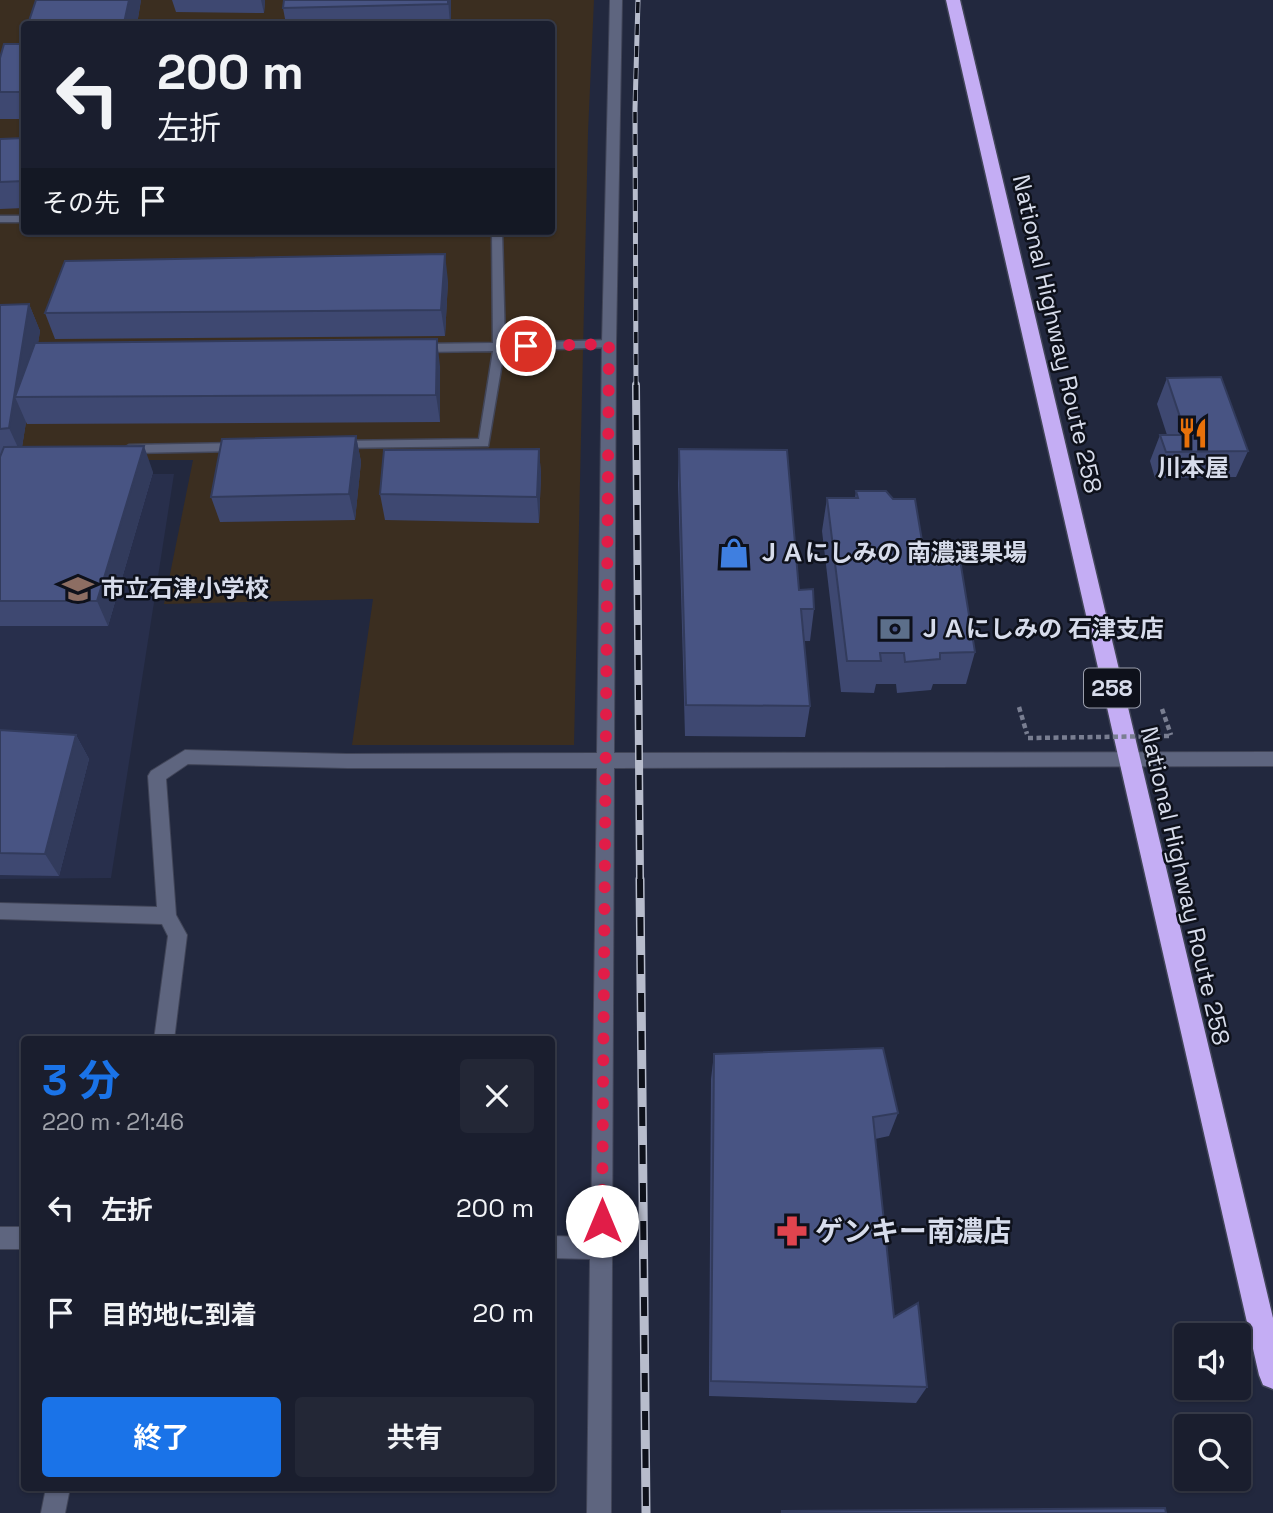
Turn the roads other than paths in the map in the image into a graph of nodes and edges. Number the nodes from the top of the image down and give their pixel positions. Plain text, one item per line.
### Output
1 (615, 0) edge
2 (953, 0) edge
3 (0, 219) edge
4 (21, 219) edge
5 (497, 235) edge
6 (609, 344) junction
7 (499, 347) junction
8 (401, 348) edge
9 (327, 446) edge
10 (246, 447) edge
11 (111, 449) edge
12 (1273, 759) edge
13 (1128, 760) junction
14 (606, 761) junction
15 (0, 911) edge
16 (167, 916) junction
17 (165, 1036) edge
18 (0, 1238) edge
19 (21, 1238) edge
20 (555, 1247) edge
21 (602, 1248) junction
22 (1273, 1375) edge
23 (57, 1491) edge
24 (53, 1513) edge
25 (599, 1513) edge

1 - 6 street
2 - 13 highway, National Highway Route 258 / 258
3 - 4 lane
5 - 7 lane
6 - 7 lane
6 - 14 street
7 - 8 lane
7 - 9 lane
10 - 11 lane
12 - 13 street
13 - 14 street
13 - 22 highway, National Highway Route 258 / 258
14 - 16 street
14 - 21 street
15 - 16 street
16 - 17 street
18 - 19 street
20 - 21 street
21 - 25 street
23 - 24 street

